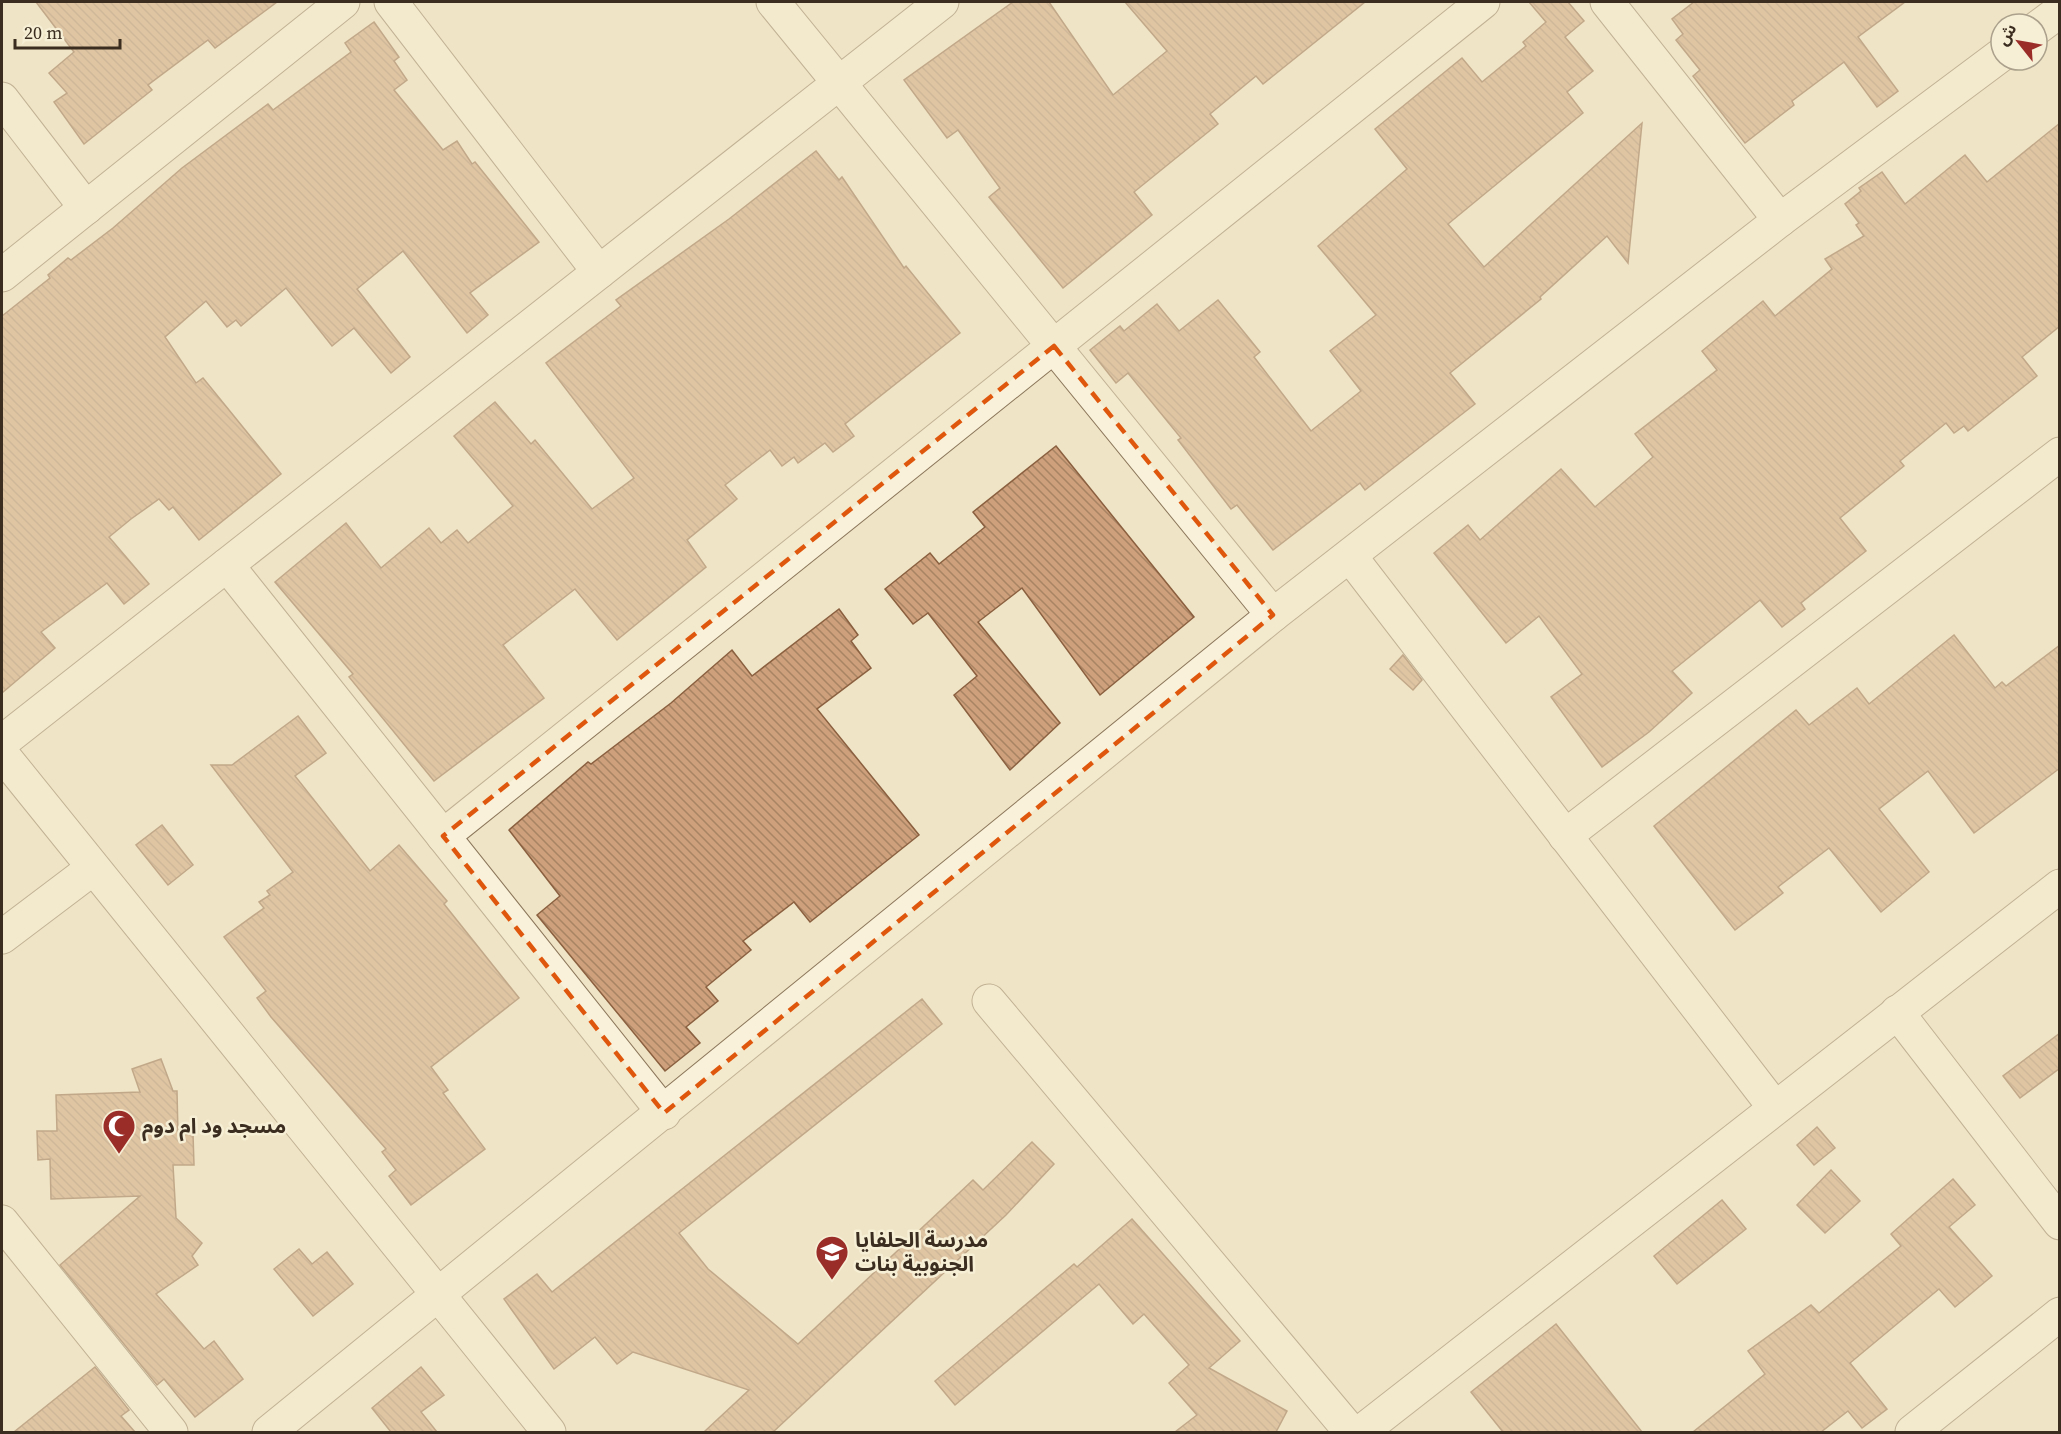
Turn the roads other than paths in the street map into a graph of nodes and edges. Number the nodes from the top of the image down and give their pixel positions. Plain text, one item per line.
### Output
1 (343, 2) edge
2 (391, 2) edge
3 (773, 2) edge
4 (942, 2) edge
5 (1483, 2) edge
6 (1607, 2) edge
7 (1989, 64) edge
8 (839, 83) junction
9 (2, 99) edge
10 (86, 208) junction
11 (1780, 220) junction
12 (599, 272) junction
13 (2, 275) edge
14 (1054, 346) junction
15 (2060, 454) edge
16 (1350, 556) junction
17 (227, 565) junction
18 (1273, 615) junction
19 (2, 742) edge
20 (2, 754) edge
21 (442, 836) junction
22 (1565, 836) junction
23 (92, 869) junction
24 (2060, 886) edge
25 (2, 937) edge
26 (990, 1001) dead end
27 (1897, 1012) junction
28 (1775, 1108) junction
29 (664, 1113) junction
30 (2, 1222) edge
31 (2060, 1223) edge
32 (439, 1296) junction
33 (2060, 1314) edge
34 (171, 1432) edge
35 (269, 1432) edge
36 (549, 1432) edge
37 (1351, 1432) edge
38 (1361, 1432) edge
39 (1911, 1432) edge

1 - 10 street
2 - 12 street
3 - 8 street
4 - 8 street
5 - 14 street
6 - 11 street
7 - 11 street
8 - 12 street
8 - 14 street
9 - 10 street
10 - 13 street
11 - 16 street
12 - 17 street
14 - 18 street
14 - 21 street
15 - 22 street
16 - 18 street
16 - 22 street
17 - 19 street
17 - 21 street
18 - 29 street
20 - 23 street
21 - 29 street
22 - 28 street
23 - 25 street
23 - 32 street
24 - 27 street
26 - 37 street
27 - 28 street
27 - 31 street
28 - 38 street
29 - 32 street
30 - 34 street
32 - 35 street
32 - 36 street
33 - 39 street

